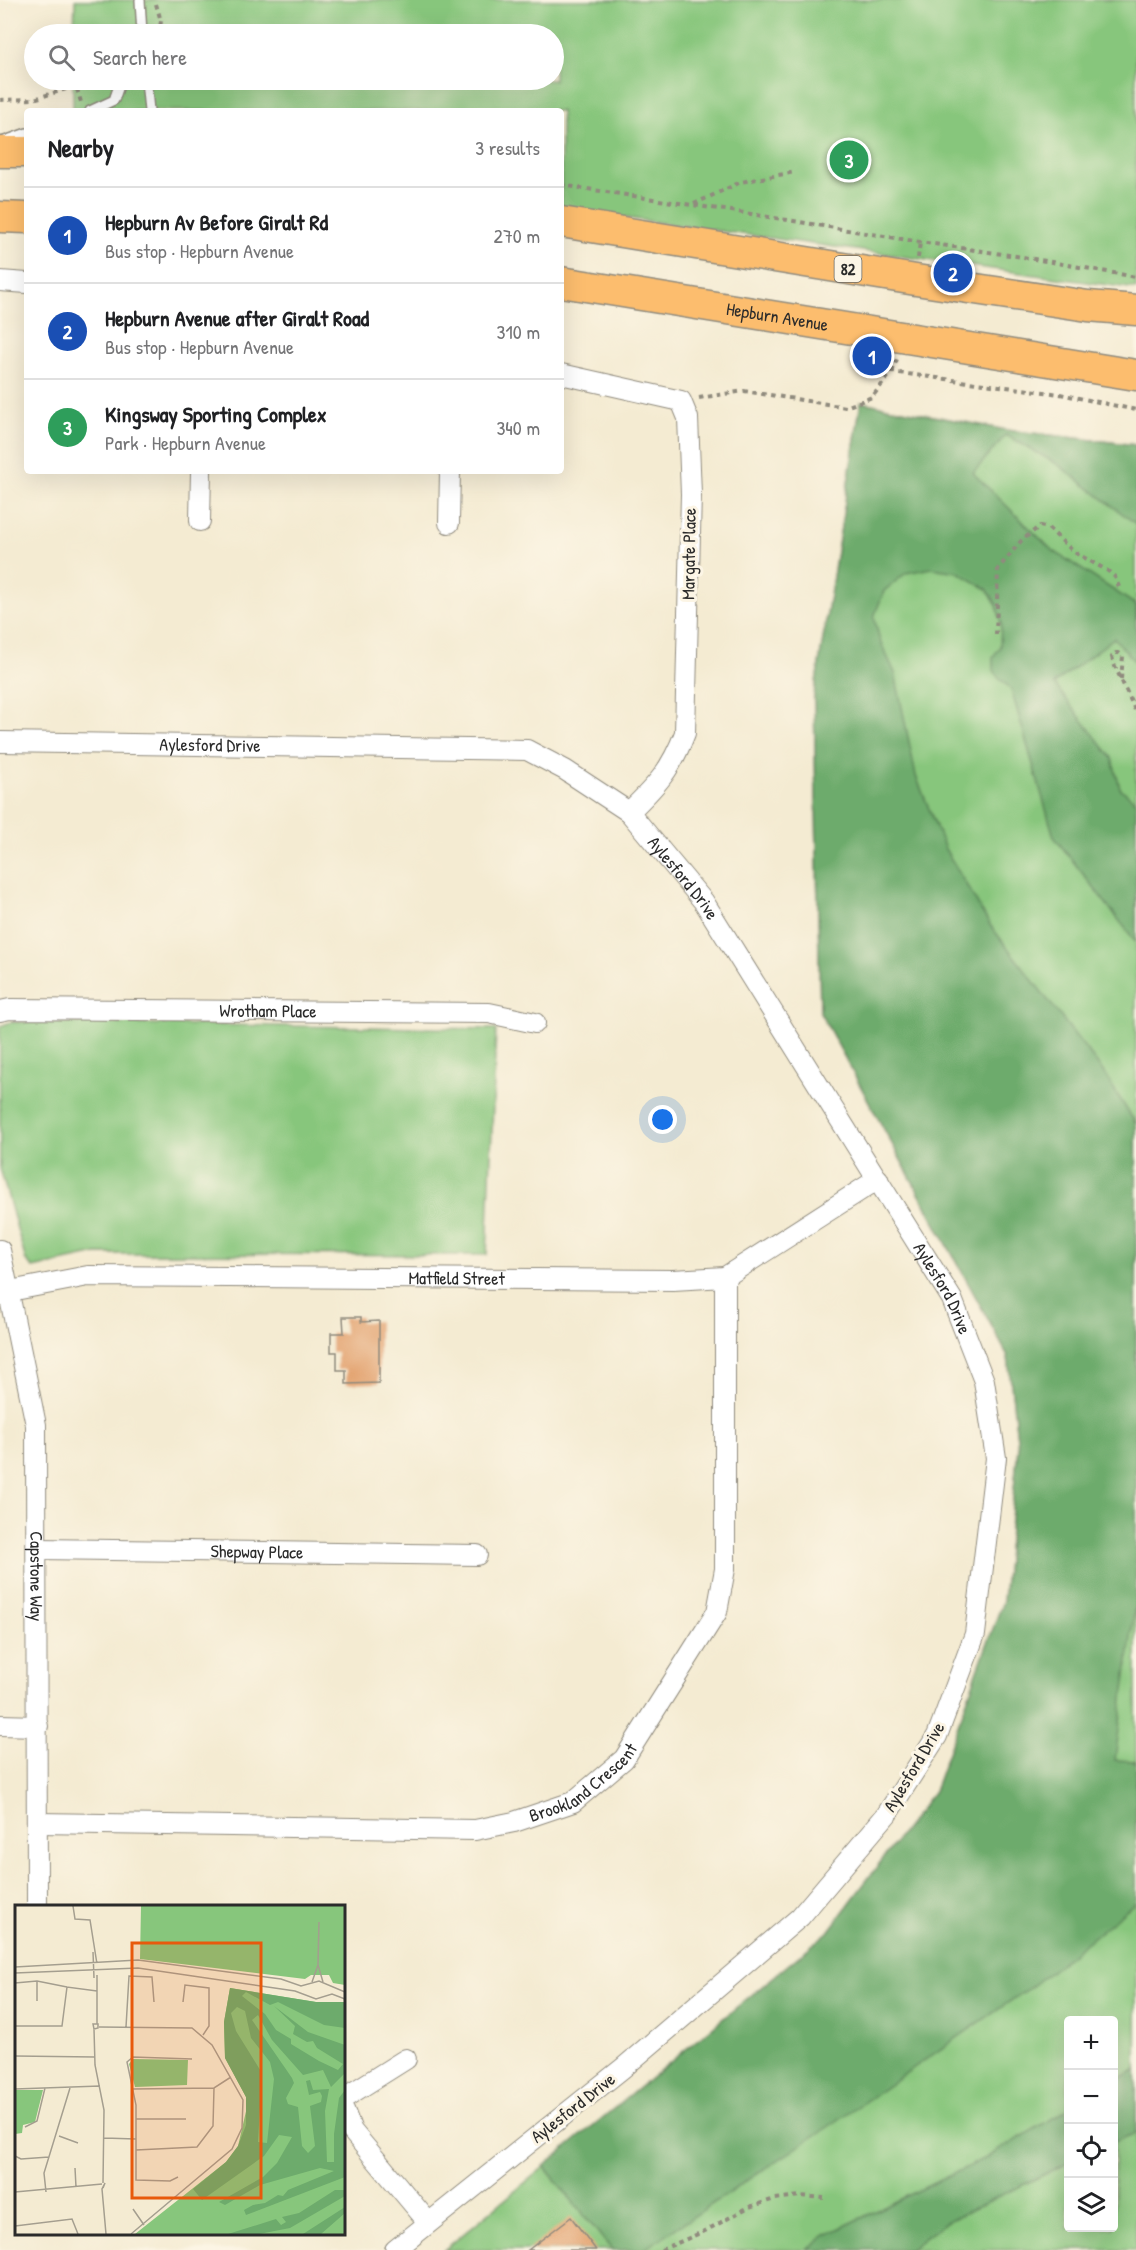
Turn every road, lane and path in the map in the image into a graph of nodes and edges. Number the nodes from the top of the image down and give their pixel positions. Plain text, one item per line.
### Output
1 (140, 0) edge
2 (156, 0) edge
3 (140, 20) junction
4 (139, 24) edge
5 (141, 24) edge
6 (161, 24) edge
7 (63, 90) edge
8 (77, 90) edge
9 (118, 90) edge
10 (147, 90) edge
11 (0, 100) edge
12 (83, 108) edge
13 (97, 108) edge
14 (149, 108) edge
15 (24, 134) edge
16 (0, 143) edge
17 (0, 152) edge
18 (24, 152) edge
19 (795, 172) dead end
20 (564, 185) edge
21 (693, 205) junction
22 (0, 217) edge
23 (24, 218) edge
24 (564, 222) edge
25 (920, 242) junction
26 (1136, 276) edge
27 (916, 280) junction
28 (0, 281) edge
29 (564, 282) edge
30 (24, 283) edge
31 (1136, 310) edge
32 (906, 338) junction
33 (892, 372) junction
34 (564, 375) edge
35 (1136, 375) edge
36 (681, 401) junction
37 (1136, 410) edge
38 (201, 474) edge
39 (450, 474) edge
40 (200, 522) dead end
41 (449, 523) dead end
42 (1119, 586) dead end
43 (996, 635) dead end
44 (1121, 679) junction
45 (1136, 711) edge
46 (0, 742) edge
47 (629, 812) junction
48 (0, 1011) edge
49 (535, 1023) dead end
50 (878, 1179) junction
51 (0, 1250) edge
52 (725, 1277) junction
53 (10, 1291) junction
54 (38, 1549) junction
55 (477, 1554) dead end
56 (0, 1725) edge
57 (38, 1726) junction
58 (38, 1823) junction
59 (37, 1905) edge
60 (406, 2059) dead end
61 (345, 2097) edge
62 (345, 2113) edge
63 (824, 2198) dead end
64 (429, 2222) junction
65 (395, 2250) edge
66 (661, 2250) edge

1 - 3 lane
2 - 6 path
3 - 4 lane
3 - 5 lane
7 - 11 path
8 - 12 path
9 - 13 lane
10 - 14 lane
15 - 16 lane
17 - 18 main road
19 - 21 path
20 - 21 path
21 - 25 path
22 - 23 main road
24 - 27 main road, 82
25 - 26 path
25 - 27 path
27 - 31 main road, 82
28 - 30 street
29 - 32 main road, Hepburn Avenue
32 - 33 path
32 - 35 main road, Hepburn Avenue
33 - 36 path
33 - 37 path
34 - 36 street
36 - 47 street, Margate Place
38 - 40 street
39 - 41 street
42 - 43 path
44 - 44 path
44 - 45 path
46 - 47 street, Aylesford Drive
47 - 50 street, Aylesford Drive
48 - 49 street, Wrotham Place
50 - 52 street, Matfield Street
50 - 64 street, Aylesford Drive
51 - 53 street, Capstone Way
52 - 53 street, Matfield Street
52 - 58 street, Brookland Crescent
53 - 54 street, Capstone Way
54 - 55 street, Shepway Place
54 - 57 street, Capstone Way
56 - 57 street
57 - 58 street, Capstone Way
58 - 59 street, Capstone Way
60 - 61 street
62 - 64 street
63 - 66 path
64 - 65 street, Aylesford Drive

